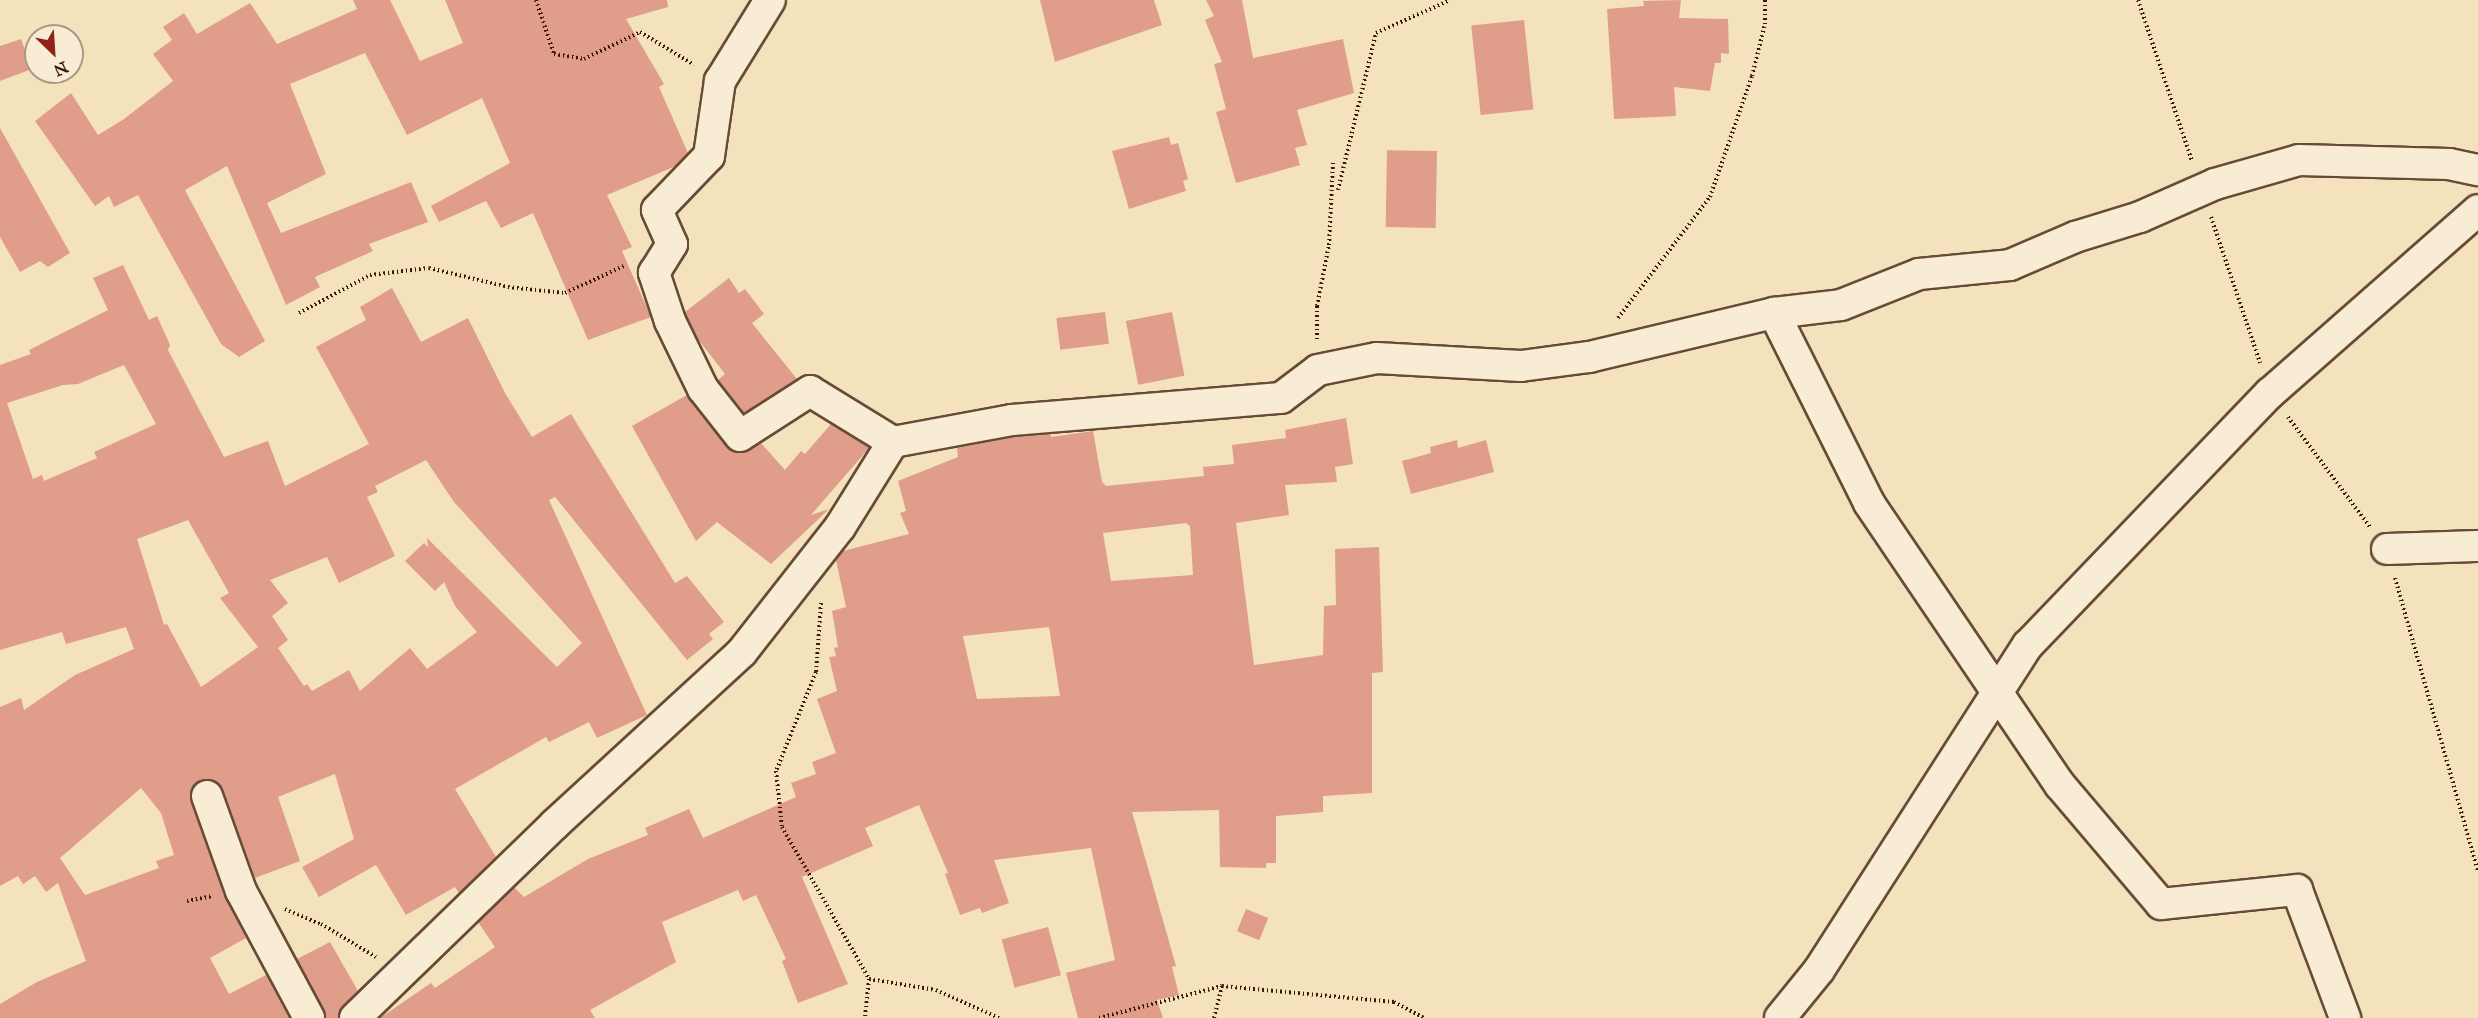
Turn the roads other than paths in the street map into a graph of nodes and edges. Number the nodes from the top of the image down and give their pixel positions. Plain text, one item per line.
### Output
1 (770, 0) edge
2 (2478, 170) edge
3 (2478, 210) edge
4 (1774, 313) junction
5 (893, 442) junction
6 (2478, 546) edge
7 (2386, 549) road end
8 (1997, 692) junction
9 (207, 796) dead end
10 (309, 1018) edge
11 (355, 1018) edge
12 (1780, 1018) edge
13 (2345, 1018) edge

1 - 5 street
2 - 4 street
3 - 8 street
4 - 5 street
4 - 8 street
5 - 11 street
6 - 7 street
8 - 12 street
8 - 13 street
9 - 10 street

